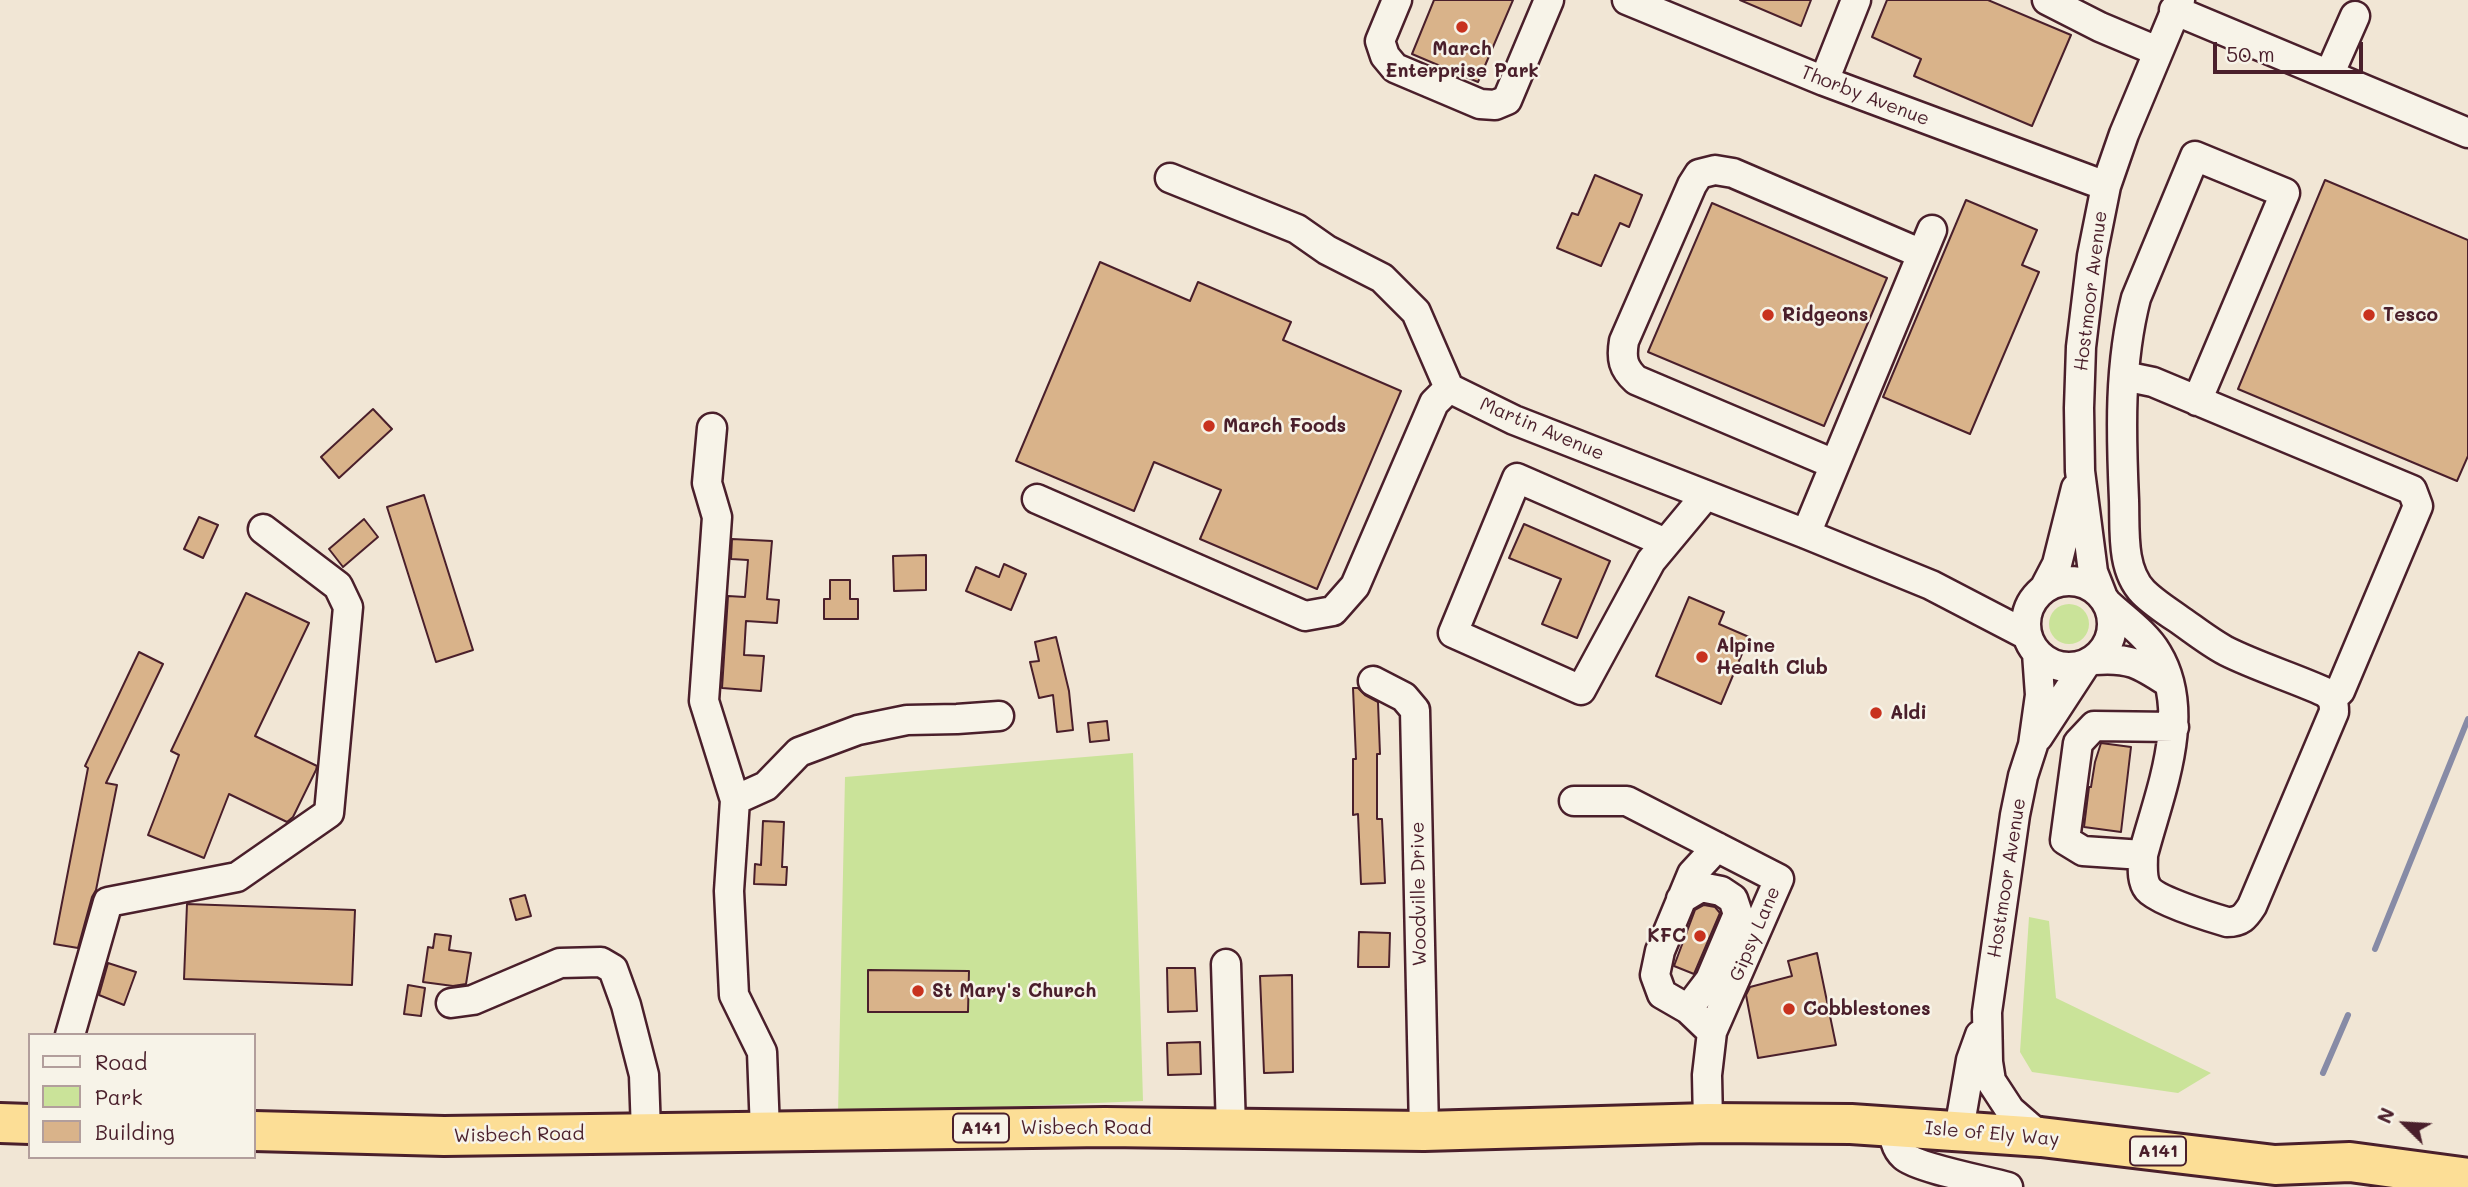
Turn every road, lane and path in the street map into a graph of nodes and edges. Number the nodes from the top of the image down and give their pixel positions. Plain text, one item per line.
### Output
1 (1397, 0) edge
2 (1549, 0) edge
3 (1627, 0) edge
4 (1856, 0) edge
5 (2047, 0) edge
6 (2177, 5) edge
7 (2355, 16) dead end
8 (2157, 51) junction
9 (2329, 75) junction
10 (1824, 81) junction
11 (2468, 133) edge
12 (1170, 178) dead end
13 (2106, 186) junction
14 (2124, 376) junction
15 (1449, 388) junction
16 (2197, 401) junction
17 (712, 428) dead end
18 (1834, 464) junction
19 (2080, 471) junction
20 (1706, 495) junction
21 (1037, 499) dead end
22 (263, 529) dead end
23 (1806, 534) junction
24 (1666, 543) junction
25 (2041, 592) junction
26 (2105, 600) junction
27 (1975, 607) junction
28 (2032, 644) junction
29 (2090, 663) junction
30 (1373, 681) dead end
31 (2169, 683) junction
32 (2332, 698) junction
33 (999, 716) dead end
34 (2174, 727) junction
35 (2033, 745) junction
36 (735, 800) junction
37 (1574, 801) dead end
38 (1717, 847) junction
39 (2143, 855) junction
40 (1681, 899) junction
41 (1226, 964) dead end
42 (451, 1003) dead end
43 (1688, 1009) junction
44 (1987, 1012) junction
45 (1712, 1032) junction
46 (71, 1033) edge
47 (0, 1123) edge
48 (1708, 1123) junction
49 (28, 1124) edge
50 (1893, 1126) junction
51 (1231, 1129) junction
52 (765, 1130) junction
53 (1959, 1130) junction
54 (256, 1131) edge
55 (1424, 1131) junction
56 (646, 1132) junction
57 (2041, 1137) junction
58 (2275, 1165) junction
59 (2468, 1178) edge
60 (2008, 1187) edge
61 (2331, 1187) edge

1 - 2 street
3 - 10 street, Thorby Avenue
4 - 10 street
5 - 8 street
6 - 8 street, Hostmoor Avenue
6 - 9 street
7 - 9 street
8 - 13 street, Hostmoor Avenue
9 - 11 street
10 - 13 street, Thorby Avenue
12 - 15 street
13 - 19 street, Hostmoor Avenue
14 - 16 street
14 - 16 street
14 - 32 street
15 - 20 street, Martin Avenue
15 - 21 street
16 - 32 street
17 - 36 street
18 - 18 street
18 - 23 street
19 - 25 street, Hostmoor Avenue
19 - 26 street, Hostmoor Avenue
20 - 23 street, Martin Avenue
20 - 24 street
22 - 46 street
23 - 27 street, Martin Avenue
24 - 24 street
25 - 26 street
25 - 27 street, Martin Avenue
25 - 28 street
26 - 29 street
26 - 31 street
27 - 28 street, Martin Avenue
28 - 29 street
28 - 35 street, Hostmoor Avenue
29 - 31 street
29 - 35 street, Hostmoor Avenue
30 - 55 street, Woodville Drive
31 - 34 street
32 - 39 street
33 - 36 street
34 - 39 street
34 - 39 street
35 - 44 street, Hostmoor Avenue
36 - 52 street
37 - 38 street, Gipsy Lane
38 - 40 street
38 - 45 street, Gipsy Lane
40 - 43 street
40 - 43 street
41 - 51 street
42 - 56 street
43 - 45 street
44 - 53 street, Hostmoor Avenue
44 - 57 street, Hostmoor Avenue
45 - 48 street, Gipsy Lane
47 - 49 highway
48 - 50 highway, Isle of Ely Way / A141
48 - 55 highway, Wisbech Road / A141
50 - 53 highway, Isle of Ely Way / A141
50 - 60 street
51 - 52 highway, Wisbech Road / A141
51 - 55 highway, Wisbech Road / A141
52 - 56 highway, Wisbech Road / A141
53 - 57 highway, Isle of Ely Way / A141
54 - 56 highway, Wisbech Road / A141
57 - 58 highway, Isle of Ely Way / A141
58 - 59 highway, Isle of Ely Way / A141
58 - 61 highway, Isle of Ely Way / A141

